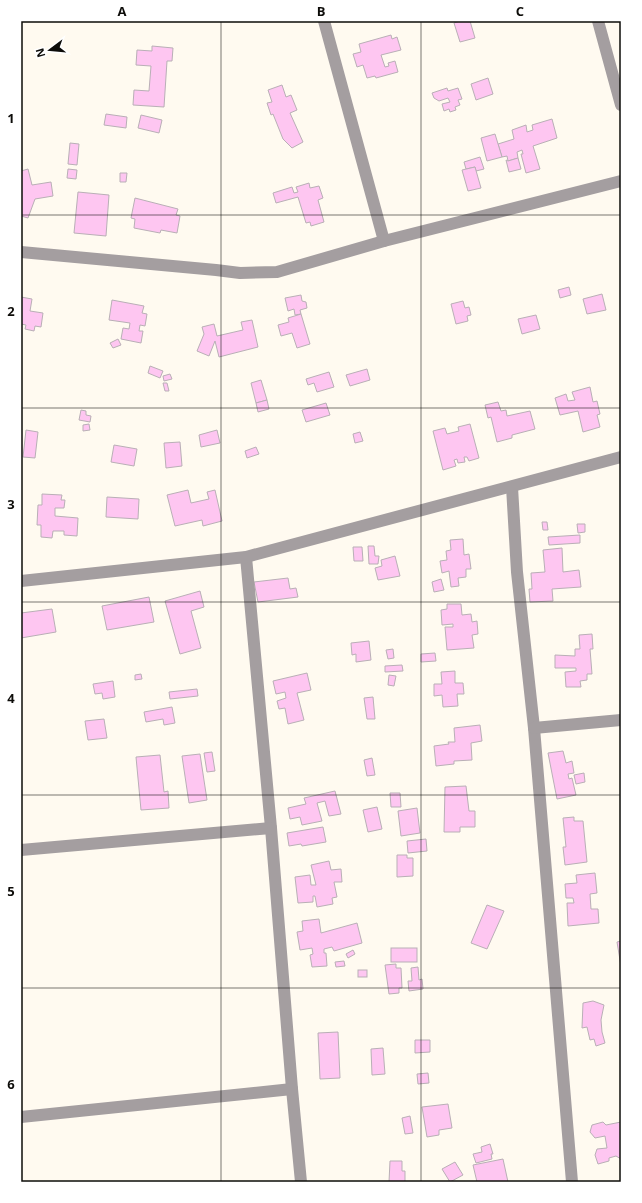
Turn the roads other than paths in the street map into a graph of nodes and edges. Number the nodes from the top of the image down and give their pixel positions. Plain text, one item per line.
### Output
1 (324, 21) edge
2 (598, 21) edge
3 (621, 105) edge
4 (621, 181) edge
5 (384, 241) junction
6 (21, 252) edge
7 (621, 457) edge
8 (512, 487) junction
9 (246, 557) junction
10 (21, 581) edge
11 (621, 720) edge
12 (534, 728) junction
13 (271, 828) junction
14 (21, 850) edge
15 (292, 1089) junction
16 (21, 1117) edge
17 (301, 1182) edge
18 (572, 1182) edge

1 - 5 street
2 - 3 street
4 - 5 street
5 - 6 street
7 - 8 street
8 - 9 street
8 - 12 street
9 - 10 street
9 - 13 street
11 - 12 street
12 - 18 street
13 - 14 street
13 - 15 street
15 - 16 street
15 - 17 street

